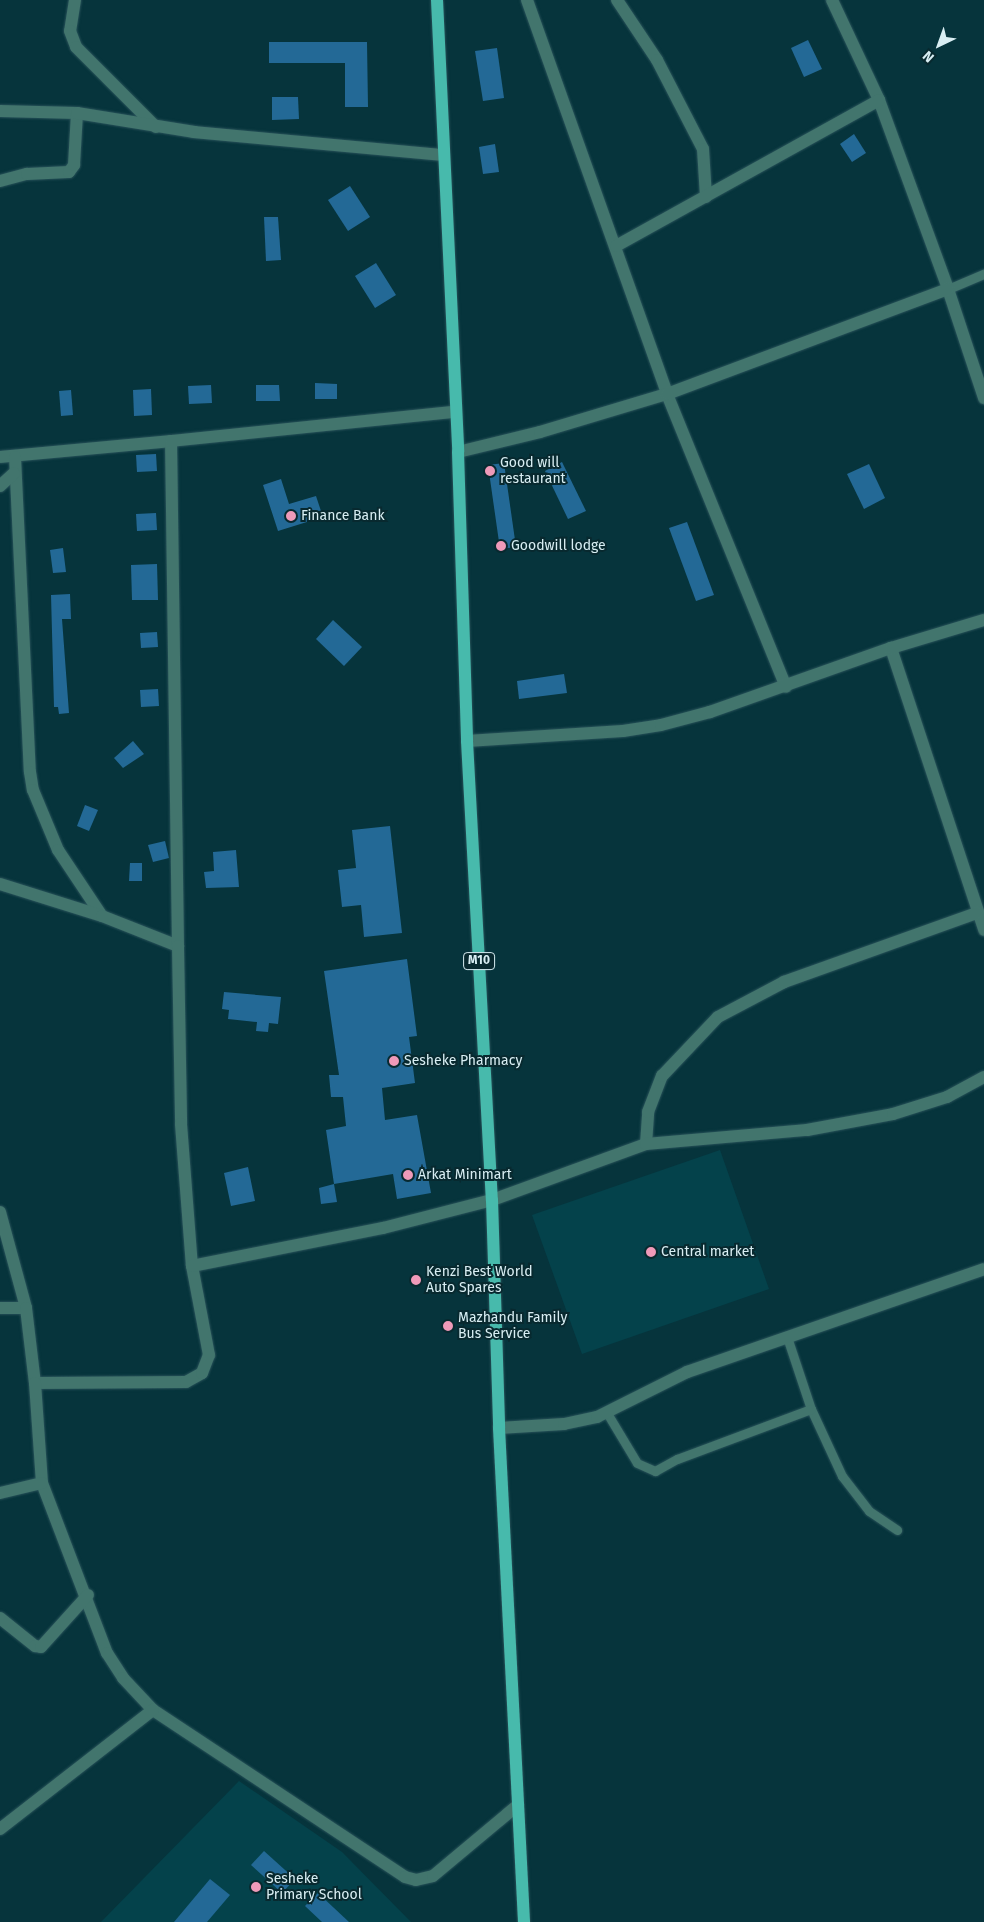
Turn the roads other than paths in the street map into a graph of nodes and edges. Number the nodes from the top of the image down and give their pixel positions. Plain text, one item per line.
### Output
1 (75, 0) edge
2 (437, 0) edge
3 (527, 0) edge
4 (617, 0) edge
5 (832, 0) edge
6 (879, 100) junction
7 (0, 111) edge
8 (77, 113) junction
9 (156, 127) junction
10 (443, 155) junction
11 (0, 181) edge
12 (706, 197) junction
13 (616, 246) junction
14 (984, 274) edge
15 (948, 289) junction
16 (668, 394) junction
17 (984, 398) edge
18 (454, 412) junction
19 (172, 441) junction
20 (458, 452) junction
21 (15, 457) junction
22 (0, 458) edge
23 (14, 473) junction
24 (0, 486) edge
25 (984, 620) edge
26 (891, 648) junction
27 (786, 687) junction
28 (467, 741) junction
29 (0, 884) edge
30 (977, 913) junction
31 (102, 916) junction
32 (984, 930) edge
33 (178, 946) junction
34 (984, 1077) edge
35 (646, 1144) junction
36 (492, 1200) junction
37 (0, 1212) edge
38 (192, 1266) junction
39 (984, 1270) edge
40 (0, 1308) edge
41 (26, 1308) junction
42 (787, 1337) junction
43 (35, 1383) junction
44 (811, 1409) junction
45 (607, 1413) junction
46 (499, 1428) junction
47 (42, 1482) junction
48 (0, 1493) edge
49 (897, 1530) dead end
50 (88, 1595) junction
51 (0, 1618) edge
52 (153, 1710) junction
53 (518, 1806) junction
54 (0, 1829) edge
55 (524, 1922) edge

1 - 9 street
2 - 10 main road, M10
3 - 13 street
4 - 12 street
5 - 6 street
6 - 12 street
6 - 15 street
7 - 8 street
8 - 9 street
8 - 11 street
9 - 10 street
10 - 18 main road, M10
12 - 13 street
13 - 16 street
14 - 15 lane
15 - 16 street
15 - 17 street
16 - 20 street
16 - 27 street
18 - 19 street
18 - 20 main road, M10
19 - 21 street
19 - 33 street
20 - 28 main road, M10
21 - 22 street
21 - 23 street
23 - 24 street
23 - 31 street
25 - 26 street
26 - 27 street
26 - 30 street
27 - 28 street
28 - 36 main road, M10
29 - 31 street
30 - 32 street
30 - 35 street
31 - 33 street
33 - 38 street
34 - 35 street
35 - 36 street
36 - 38 street
36 - 46 main road, M10
37 - 41 street
38 - 43 street
39 - 42 street
40 - 41 street
41 - 43 street
42 - 44 lane
42 - 45 street
43 - 47 street
44 - 45 lane
44 - 49 lane
45 - 46 street
46 - 53 main road, M10
47 - 48 street
47 - 50 street
50 - 51 street
50 - 52 street
52 - 53 street
52 - 54 street
53 - 55 main road, M10

